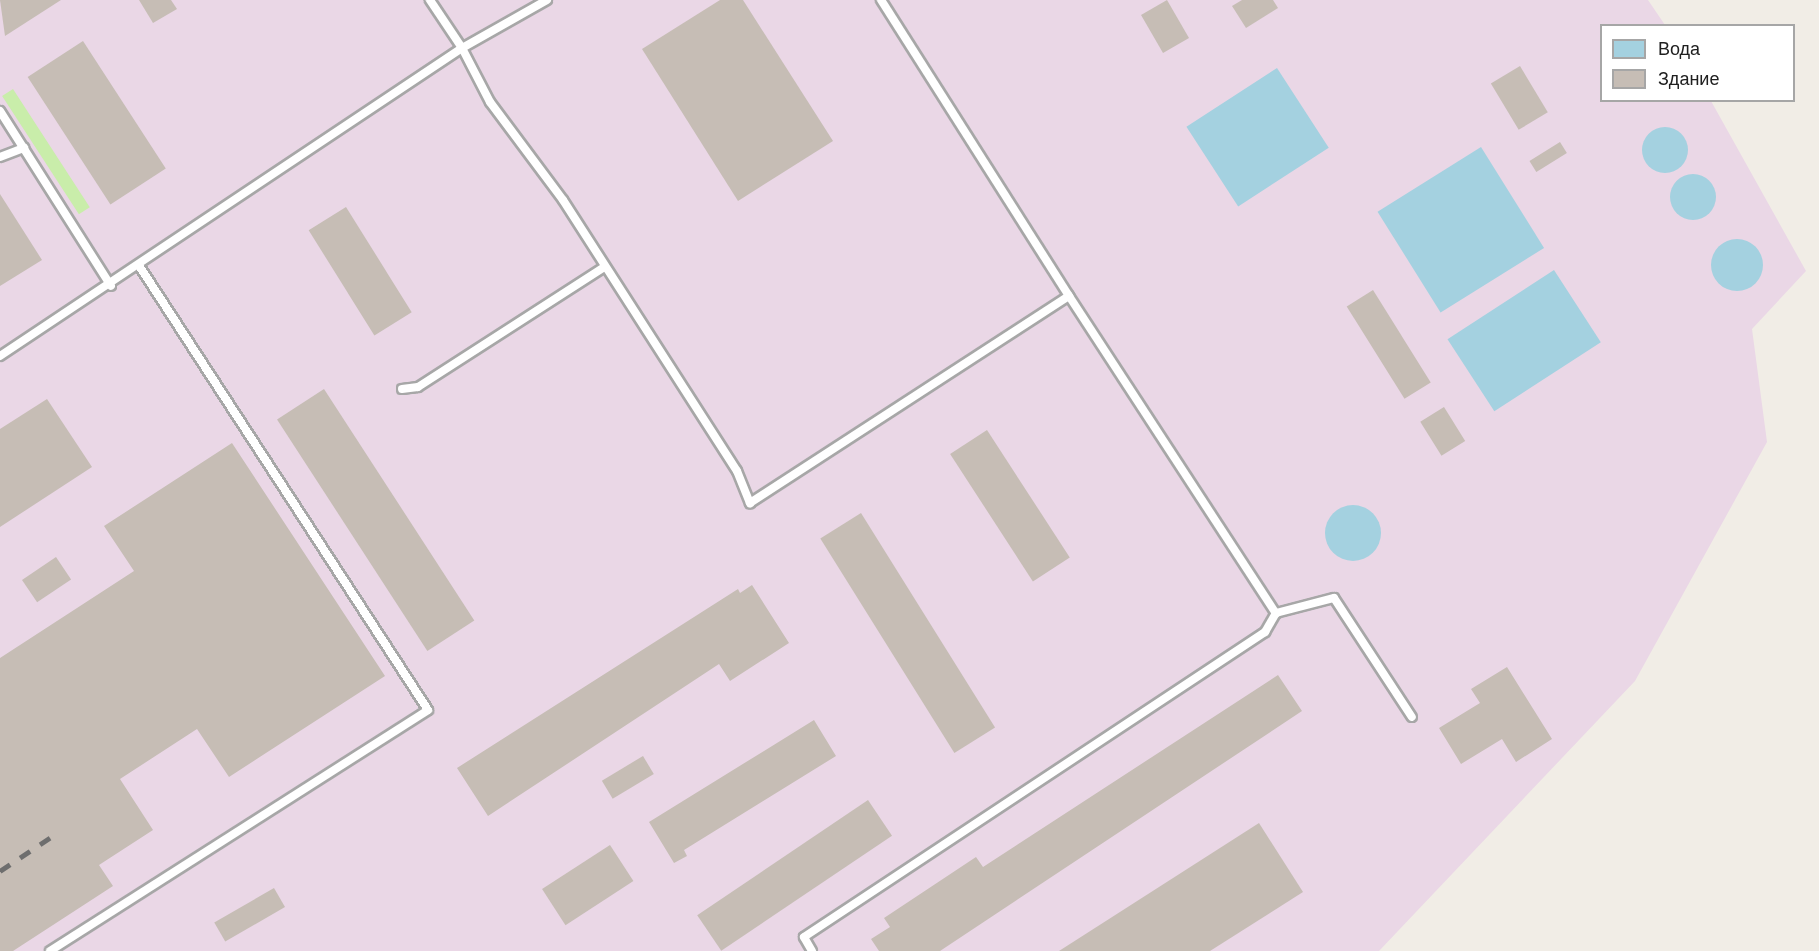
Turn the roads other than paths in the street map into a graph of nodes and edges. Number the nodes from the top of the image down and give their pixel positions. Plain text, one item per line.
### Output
1 (430, 0) edge
2 (547, 0) edge
3 (881, 0) edge
4 (462, 48) junction
5 (0, 111) edge
6 (24, 148) junction
7 (0, 157) edge
8 (140, 267) junction
9 (604, 267) junction
10 (111, 286) junction
11 (1069, 296) junction
12 (0, 356) edge
13 (402, 389) dead end
14 (1276, 613) junction
15 (1412, 717) dead end
16 (50, 951) edge
17 (812, 951) edge

1 - 4 lane
2 - 4 lane
3 - 11 lane
4 - 8 lane
4 - 9 lane
5 - 6 lane
6 - 7 lane
6 - 10 lane
8 - 10 lane
8 - 16 lane
9 - 11 lane
9 - 13 lane
10 - 12 lane
11 - 14 lane
14 - 15 lane
14 - 17 lane

